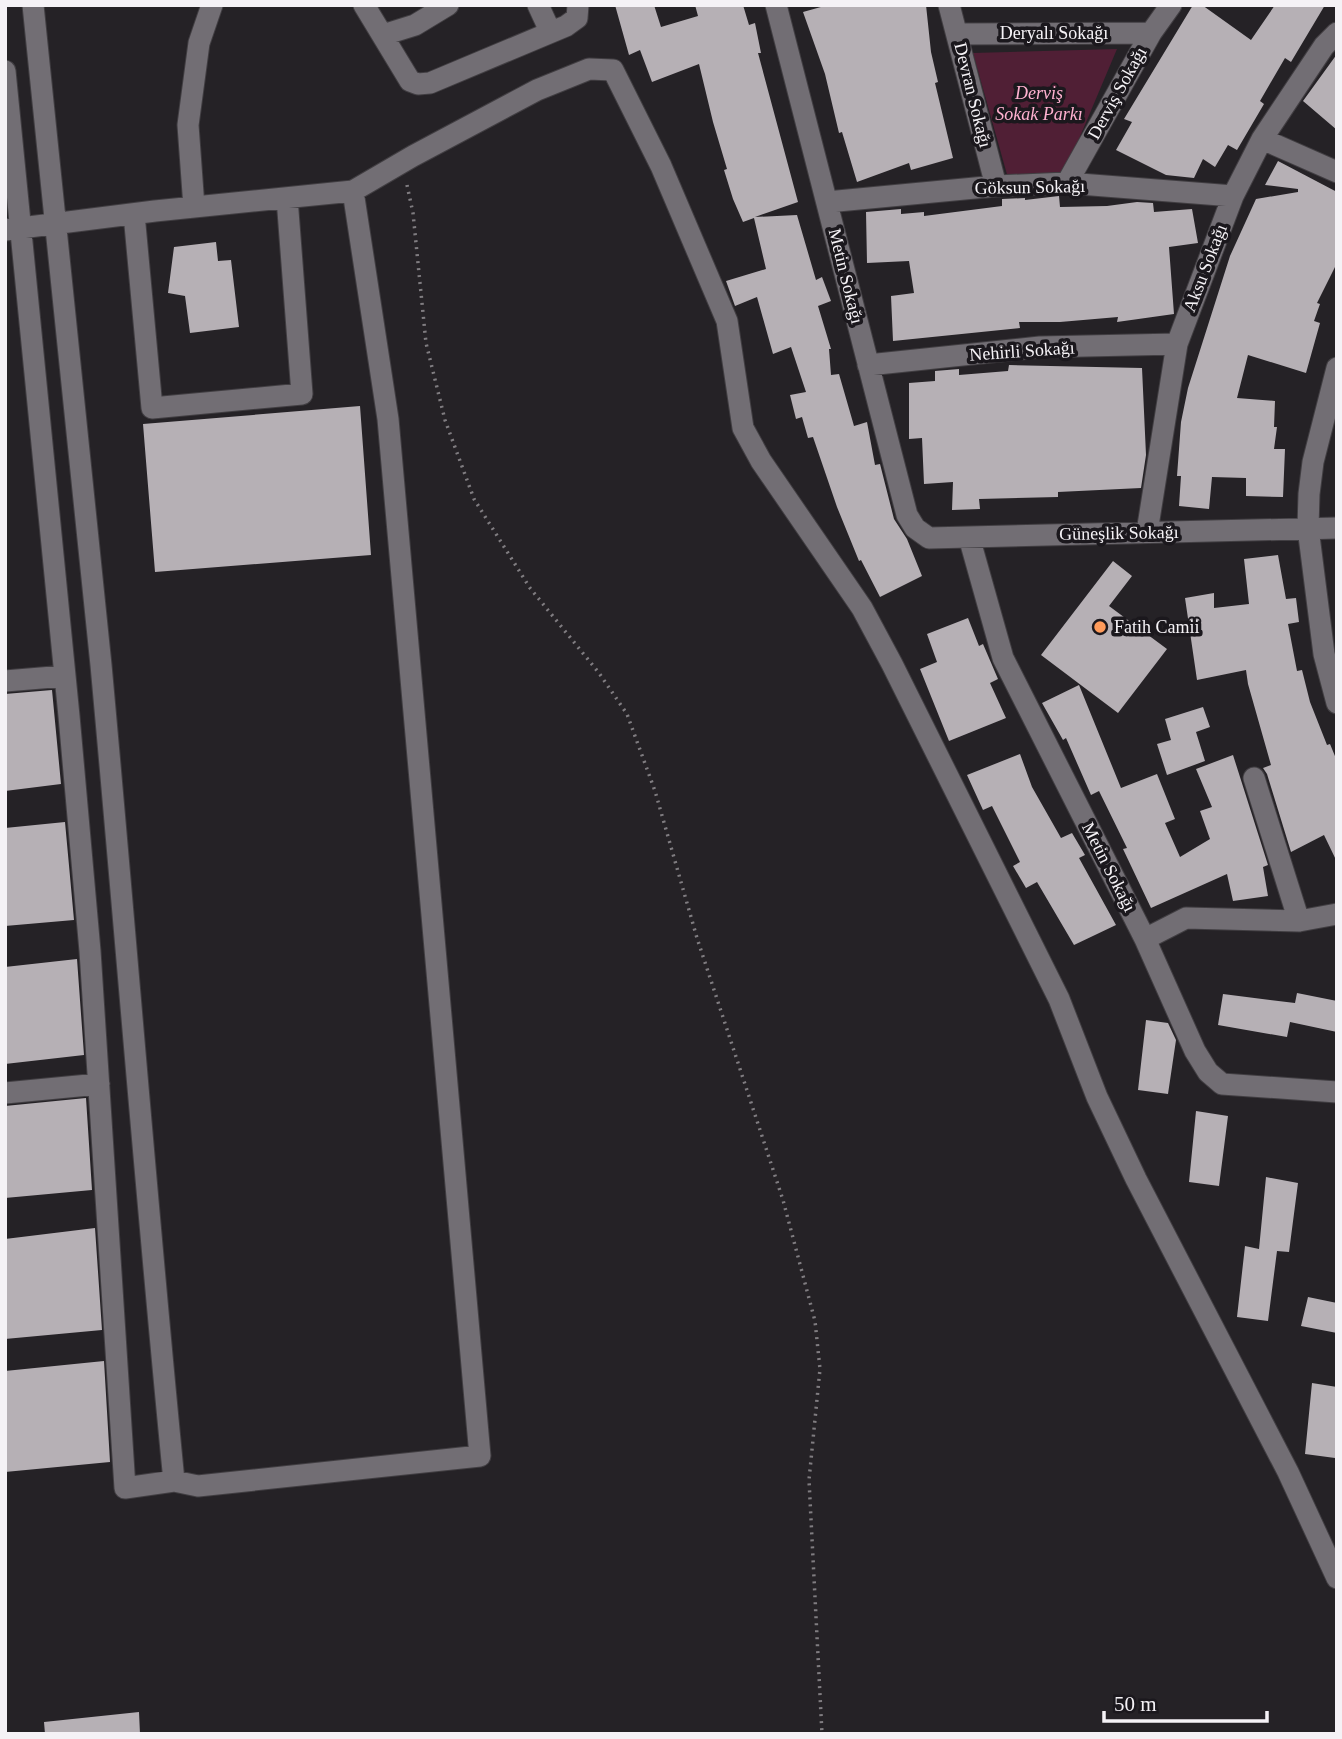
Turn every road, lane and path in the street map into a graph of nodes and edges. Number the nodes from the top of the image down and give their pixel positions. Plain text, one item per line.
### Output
1 (33, 5) edge
2 (212, 5) edge
3 (365, 5) edge
4 (448, 5) edge
5 (538, 5) edge
6 (578, 5) edge
7 (776, 5) edge
8 (949, 5) edge
9 (1171, 5) edge
10 (550, 31) junction
11 (1151, 33) junction
12 (1337, 33) edge
13 (957, 34) junction
14 (383, 35) junction
15 (5, 71) edge
16 (1262, 139) junction
17 (402, 162) junction
18 (1337, 172) edge
19 (1067, 183) junction
20 (996, 186) junction
21 (352, 191) junction
22 (1233, 197) junction
23 (287, 198) junction
24 (827, 202) junction
25 (194, 207) junction
26 (134, 214) junction
27 (57, 223) junction
28 (13, 229) edge
29 (1177, 344) junction
30 (868, 365) junction
31 (1337, 368) edge
32 (1308, 528) junction
33 (1337, 528) edge
34 (1147, 532) junction
35 (969, 537) junction
36 (929, 538) joint
37 (65, 676) junction
38 (5, 681) edge
39 (1337, 703) edge
40 (1254, 778) dead end
41 (1337, 915) edge
42 (1298, 921) junction
43 (1145, 939) junction
44 (99, 1084) junction
45 (1337, 1092) edge
46 (5, 1093) edge
47 (174, 1481) junction
48 (1337, 1577) edge
49 (822, 1734) edge

1 - 27 street
2 - 25 street
3 - 14 street
4 - 14 street
5 - 10 street
6 - 10 street
7 - 24 street, Metin Sokağı
8 - 13 street, Devran Sokağı
9 - 11 street, Derviş Sokağı
10 - 14 street
11 - 13 street, Deryalı Sokağı
11 - 19 street, Derviş Sokağı
12 - 16 street, Aksu Sokağı
13 - 20 street, Devran Sokağı
15 - 28 street
16 - 18 street
16 - 22 street, Aksu Sokağı
17 - 21 street
17 - 48 street
17 - 49 path
19 - 20 street, Göksun Sokağı
19 - 22 street, Göksun Sokağı
20 - 24 street, Göksun Sokağı
21 - 23 street
21 - 47 street
22 - 29 street, Aksu Sokağı
23 - 25 street
23 - 26 street
24 - 30 street, Metin Sokağı
25 - 26 street
26 - 27 street
27 - 28 street
27 - 47 street
28 - 37 street
29 - 30 street, Nehirli Sokağı
29 - 34 street, Aksu Sokağı
30 - 36 street, Metin Sokağı
31 - 32 street
32 - 33 street, Güneşlik Sokağı
32 - 34 street, Güneşlik Sokağı
32 - 39 street
34 - 35 street, Güneşlik Sokağı
35 - 36 street, Güneşlik Sokağı
35 - 43 street, Metin Sokağı
37 - 38 street
37 - 44 street
40 - 42 street
41 - 42 street
42 - 43 street
43 - 45 street, Metin Sokağı
44 - 46 street
44 - 47 street

